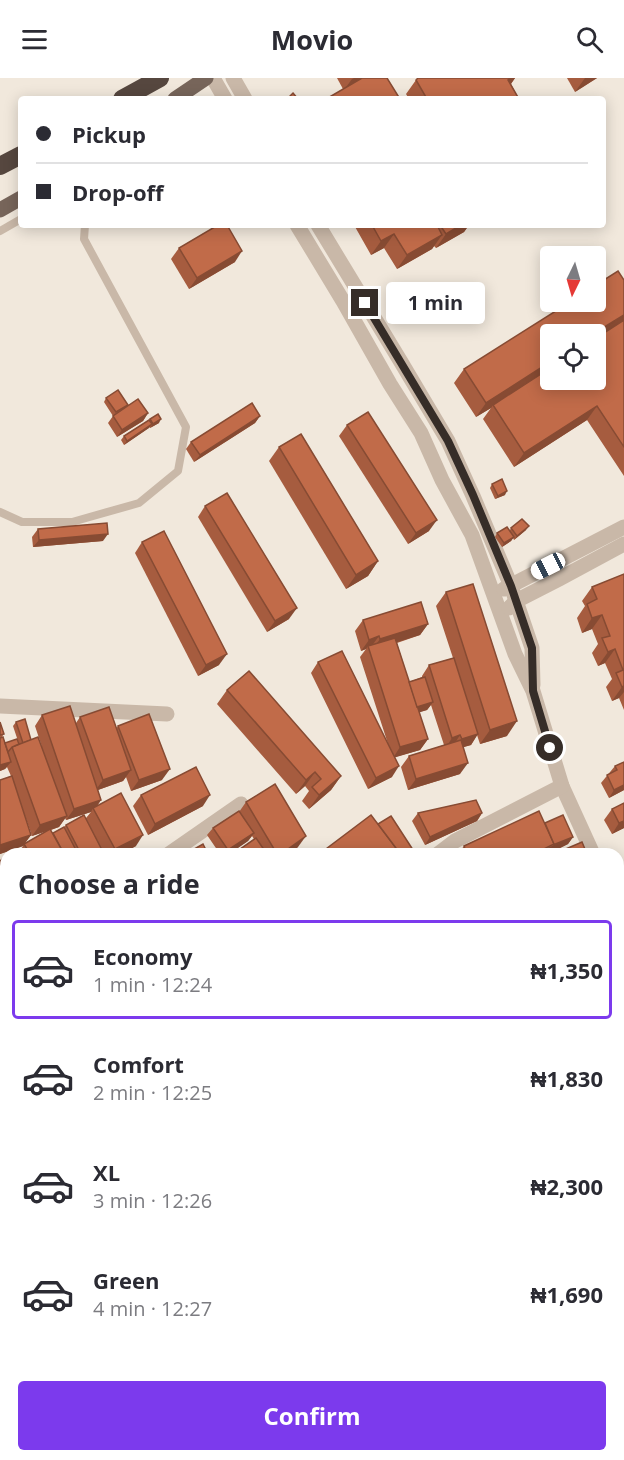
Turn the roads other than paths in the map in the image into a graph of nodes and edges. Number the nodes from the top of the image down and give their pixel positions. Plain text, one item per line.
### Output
1 (160, 78) edge
2 (206, 78) edge
3 (213, 78) edge
4 (233, 78) edge
5 (127, 96) edge
6 (179, 96) edge
7 (223, 96) edge
8 (243, 96) edge
9 (18, 157) edge
10 (0, 166) edge
11 (18, 200) edge
12 (0, 210) edge
13 (18, 221) edge
14 (85, 228) edge
15 (299, 228) edge
16 (320, 228) edge
17 (0, 231) edge
18 (0, 512) edge
19 (624, 527) edge
20 (624, 544) edge
21 (511, 586) junction
22 (493, 594) junction
23 (516, 601) junction
24 (501, 616) junction
25 (533, 691) junction
26 (0, 706) edge
27 (167, 714) dead end
28 (562, 786) junction
29 (241, 804) dead end
30 (178, 848) edge
31 (446, 848) edge
32 (590, 848) edge

1 - 5 highway
2 - 6 main road
3 - 7 street
4 - 8 street
9 - 10 highway
11 - 12 main road
13 - 17 lane
14 - 18 lane
15 - 22 street
16 - 21 street
19 - 21 street
20 - 23 street
21 - 22 street
21 - 23 street
22 - 24 street
23 - 24 street
23 - 25 street
24 - 25 street
25 - 28 street
26 - 27 street
28 - 31 street
28 - 32 street
29 - 30 street

